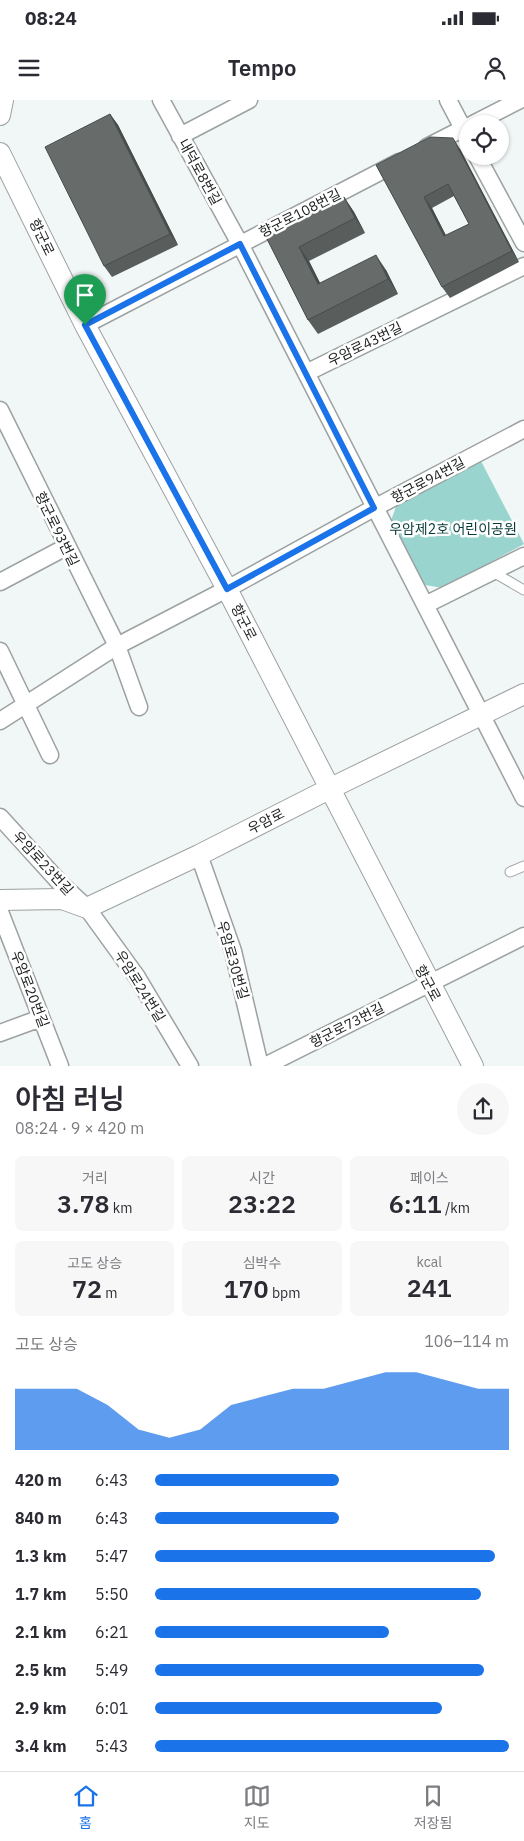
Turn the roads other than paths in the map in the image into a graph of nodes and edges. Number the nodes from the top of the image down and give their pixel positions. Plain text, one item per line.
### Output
1 (3, 100) edge
2 (161, 100) edge
3 (249, 100) edge
4 (448, 100) edge
5 (520, 100) edge
6 (0, 115) edge
7 (493, 115) edge
8 (459, 116) edge
9 (459, 134) edge
10 (180, 136) junction
11 (0, 153) edge
12 (482, 165) edge
13 (524, 243) edge
14 (240, 244) junction
15 (524, 266) edge
16 (85, 325) junction
17 (306, 373) junction
18 (0, 410) edge
19 (524, 429) edge
20 (374, 508) junction
21 (66, 547) junction
22 (524, 556) edge
23 (493, 572) junction
24 (0, 582) edge
25 (227, 589) junction
26 (524, 590) edge
27 (425, 605) junction
28 (117, 646) junction
29 (0, 651) edge
30 (524, 694) edge
31 (26, 703) junction
32 (140, 707) dead end
33 (480, 716) junction
34 (0, 721) edge
35 (50, 755) dead end
36 (328, 789) junction
37 (524, 798) edge
38 (0, 817) edge
39 (199, 855) junction
40 (524, 866) edge
41 (510, 872) dead end
42 (0, 900) edge
43 (87, 908) junction
44 (0, 912) edge
45 (524, 936) edge
46 (429, 984) junction
47 (41, 1018) junction
48 (0, 1034) edge
49 (60, 1066) edge
50 (190, 1066) edge
51 (260, 1066) edge
52 (265, 1066) edge
53 (473, 1066) edge

1 - 6 street
2 - 10 street, 내덕로8번길
3 - 10 street
4 - 8 street
5 - 7 street, 향군로108번길
9 - 14 street, 향군로108번길
10 - 14 street, 내덕로8번길
11 - 16 street, 향군로
12 - 13 street
14 - 16 street, 향군로108번길
14 - 17 street
15 - 17 street, 우암로43번길
16 - 25 street, 향군로
17 - 20 street
18 - 21 street, 향군로93번길
19 - 20 street, 향군로94번길
20 - 25 street, 향군로94번길
20 - 27 street
21 - 24 street
21 - 28 street, 향군로93번길
22 - 23 street
23 - 26 lane
23 - 27 street
25 - 28 street
25 - 36 street, 향군로
27 - 33 street
28 - 31 street
28 - 32 street, 향군로93번길
29 - 31 street
30 - 33 street, 우암로
31 - 34 street
31 - 35 street
33 - 36 street, 우암로
33 - 37 street
36 - 39 street, 우암로
36 - 46 street, 향군로
38 - 43 street, 우암로23번길
39 - 43 street, 우암로
39 - 51 street, 우암로30번길
40 - 41 lane
42 - 43 street
43 - 50 street, 우암로24번길
44 - 47 street, 우암로20번길
45 - 46 street, 향군로73번길
46 - 52 street, 향군로73번길
46 - 53 street, 향군로
47 - 48 street
47 - 49 street, 우암로20번길

